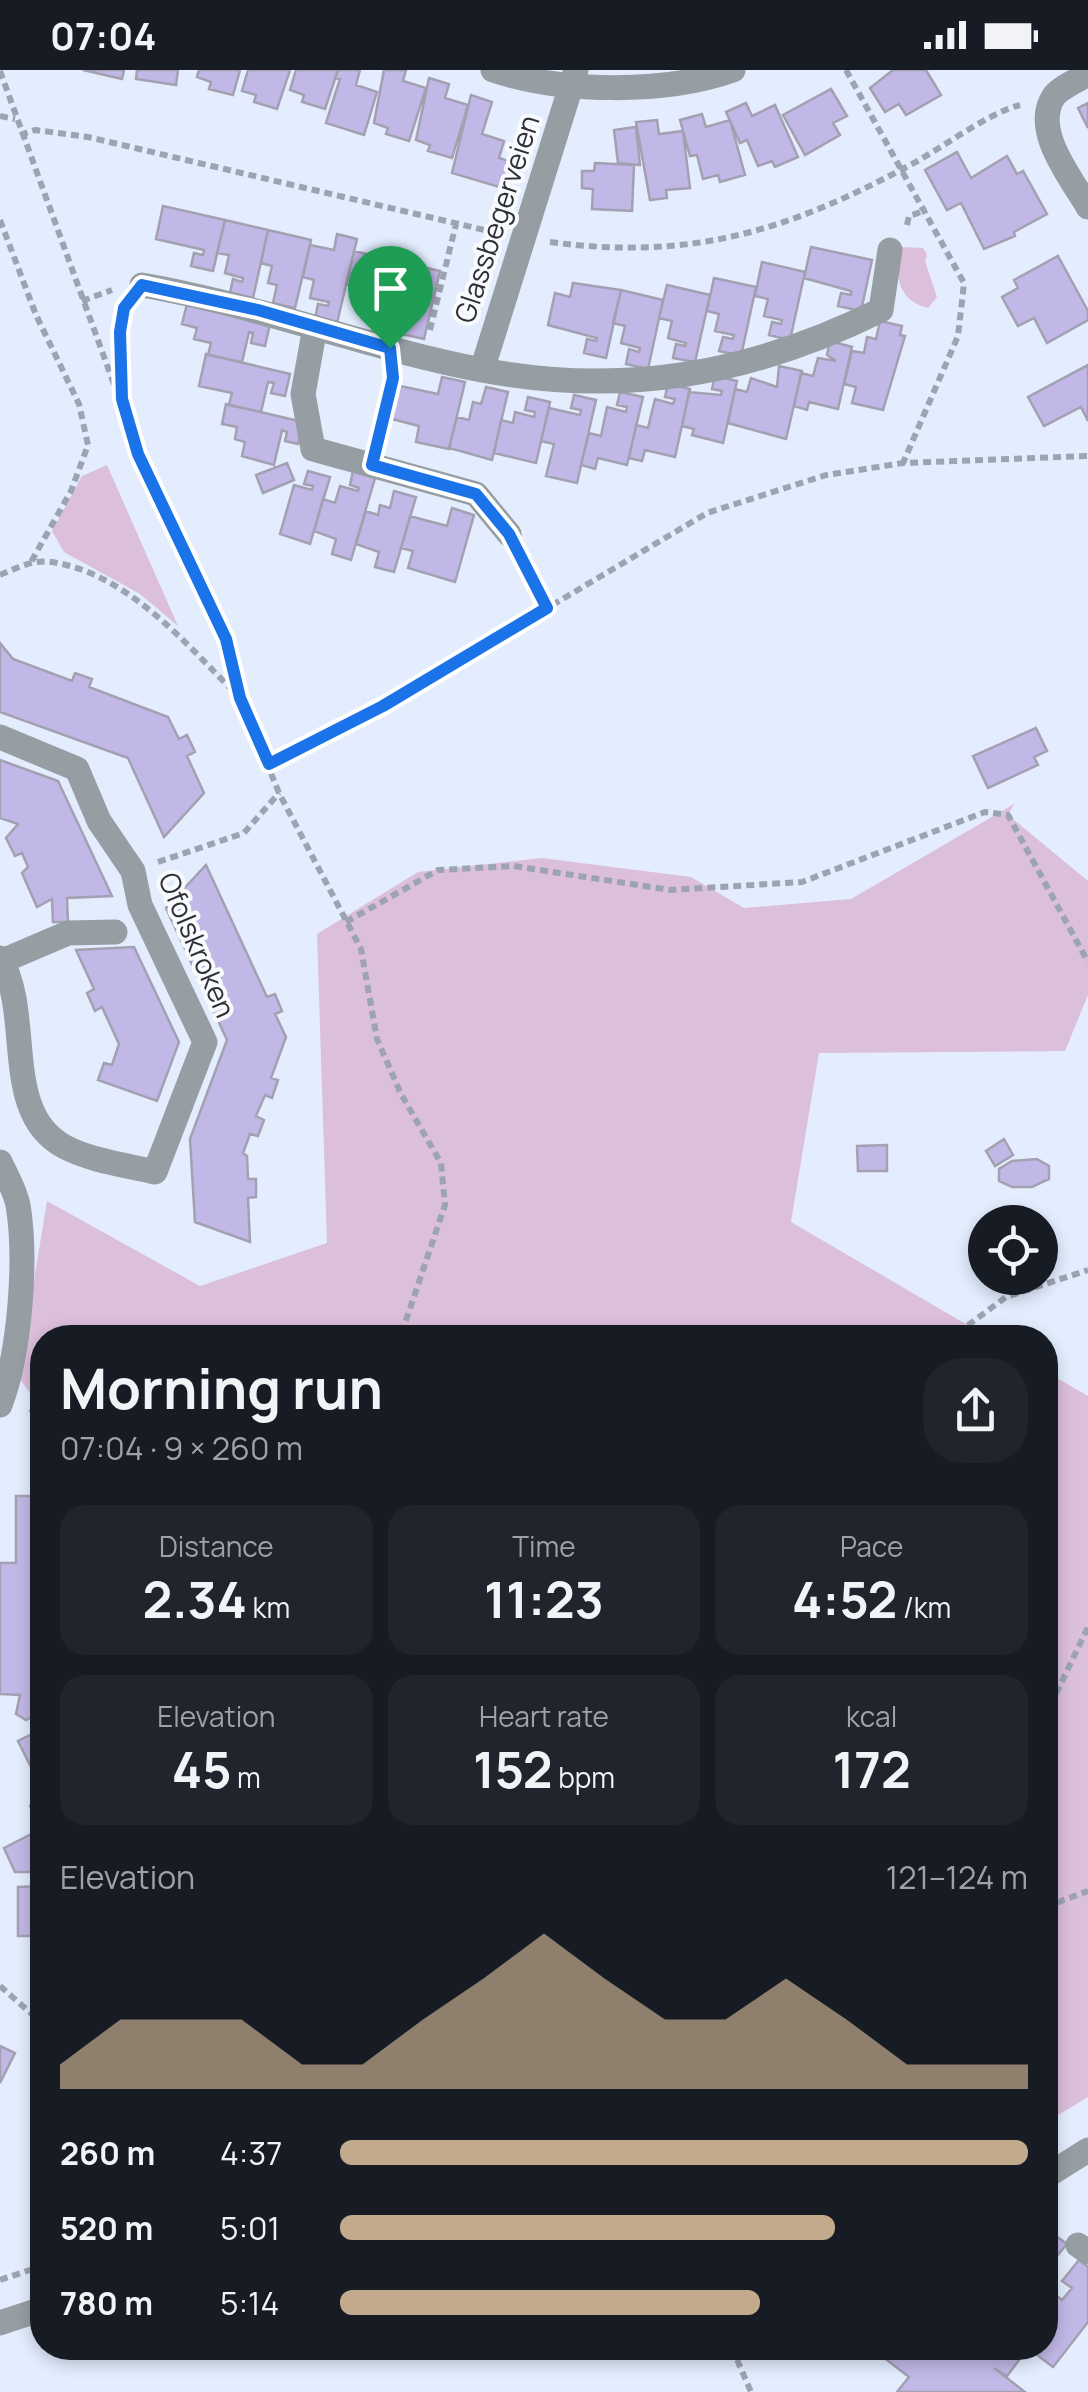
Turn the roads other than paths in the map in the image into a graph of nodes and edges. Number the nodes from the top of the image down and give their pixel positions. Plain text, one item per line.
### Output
1 (733, 70) edge
2 (498, 71) edge
3 (1088, 74) edge
4 (574, 78) edge
5 (1088, 208) edge
6 (890, 250) dead end
7 (142, 285) road end
8 (315, 327) junction
9 (482, 370) junction
10 (509, 534) road end
11 (0, 737) edge
12 (115, 932) dead end
13 (1, 960) edge
14 (0, 1162) edge
15 (0, 1405) edge
16 (1088, 2150) edge
17 (1058, 2169) edge
18 (30, 2312) edge
19 (0, 2323) edge

1 - 4 street
2 - 4 street, Glassbegerveien
3 - 5 street
4 - 9 street, Glassbegerveien
6 - 9 street, Glassbegerveien
7 - 8 street, Glassbegerveien
8 - 9 street, Glassbegerveien
8 - 10 street
11 - 13 street, Ofolskroken
12 - 13 street
14 - 15 street
16 - 17 street
18 - 19 street

